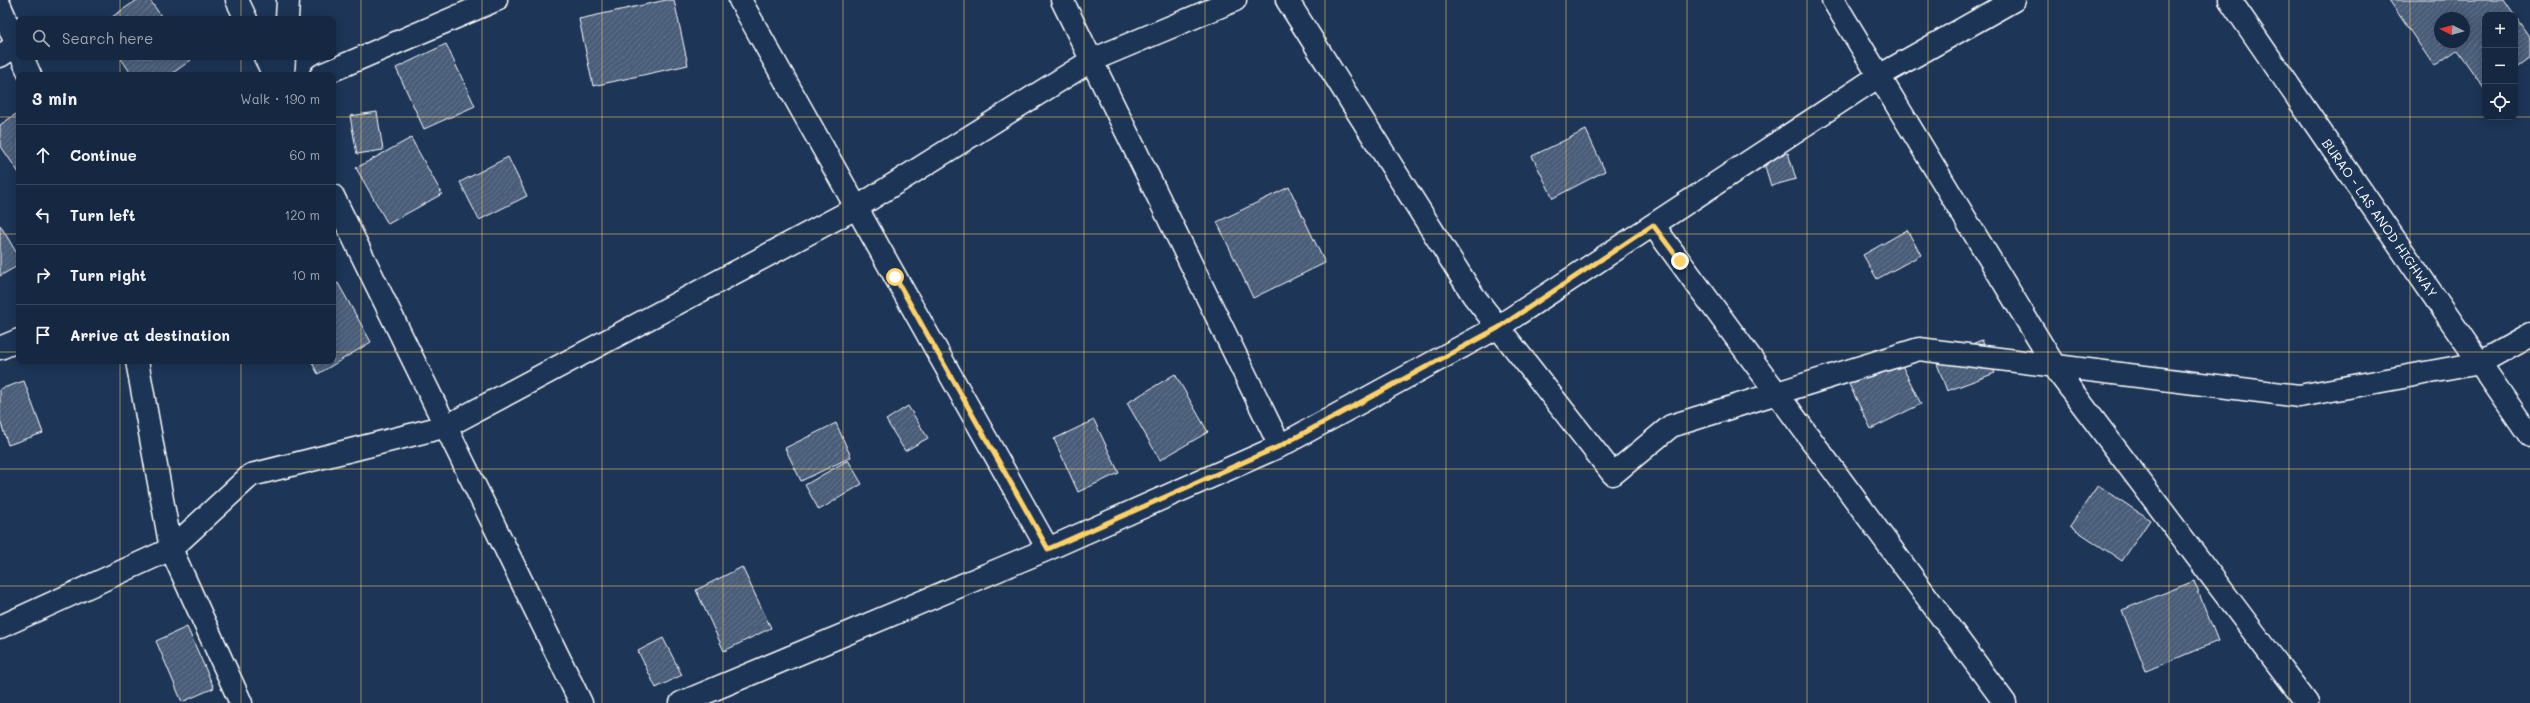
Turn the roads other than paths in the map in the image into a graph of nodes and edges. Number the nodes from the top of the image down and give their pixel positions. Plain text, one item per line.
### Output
1 (237, 0) edge
2 (288, 0) edge
3 (496, 0) edge
4 (740, 0) edge
5 (1062, 0) edge
6 (1236, 0) edge
7 (1286, 0) edge
8 (1833, 0) edge
9 (2014, 0) edge
10 (2230, 0) edge
11 (0, 6) edge
12 (245, 16) edge
13 (287, 16) edge
14 (14, 52) edge
15 (20, 60) edge
16 (266, 60) edge
17 (284, 60) edge
18 (1092, 60) junction
19 (28, 72) edge
20 (272, 72) edge
21 (283, 72) edge
22 (328, 72) edge
23 (1879, 76) junction
24 (336, 202) edge
25 (856, 208) junction
26 (1653, 225) junction
27 (1498, 328) junction
28 (2530, 335) edge
29 (16, 341) edge
30 (0, 348) edge
31 (2480, 363) junction
32 (138, 364) edge
33 (2054, 366) junction
34 (1777, 393) junction
35 (447, 426) junction
36 (2530, 436) edge
37 (1280, 446) junction
38 (171, 549) junction
39 (1048, 549) junction
40 (0, 627) edge
41 (241, 703) edge
42 (581, 703) edge
43 (681, 703) edge
44 (2005, 703) edge
45 (2307, 703) edge

1 - 12 main road
2 - 13 main road
3 - 22 main road
4 - 25 main road
5 - 18 main road
6 - 18 main road
7 - 27 main road
8 - 23 main road
9 - 23 main road
10 - 31 main road, BURAO - LAS ANOD HIGHWAY
11 - 14 main road
15 - 19 main road
16 - 20 main road
17 - 21 main road
18 - 25 main road
18 - 37 main road
23 - 26 main road
23 - 33 main road
24 - 35 main road
25 - 35 main road
25 - 39 main road
26 - 27 main road
26 - 34 main road
27 - 34 main road
27 - 37 main road
28 - 31 main road
29 - 30 main road
31 - 33 main road
31 - 36 main road, BURAO - LAS ANOD HIGHWAY
32 - 38 main road
33 - 34 main road
33 - 45 main road
34 - 44 main road
35 - 38 main road
35 - 42 main road
37 - 39 main road
38 - 40 main road
38 - 41 main road
39 - 43 main road

